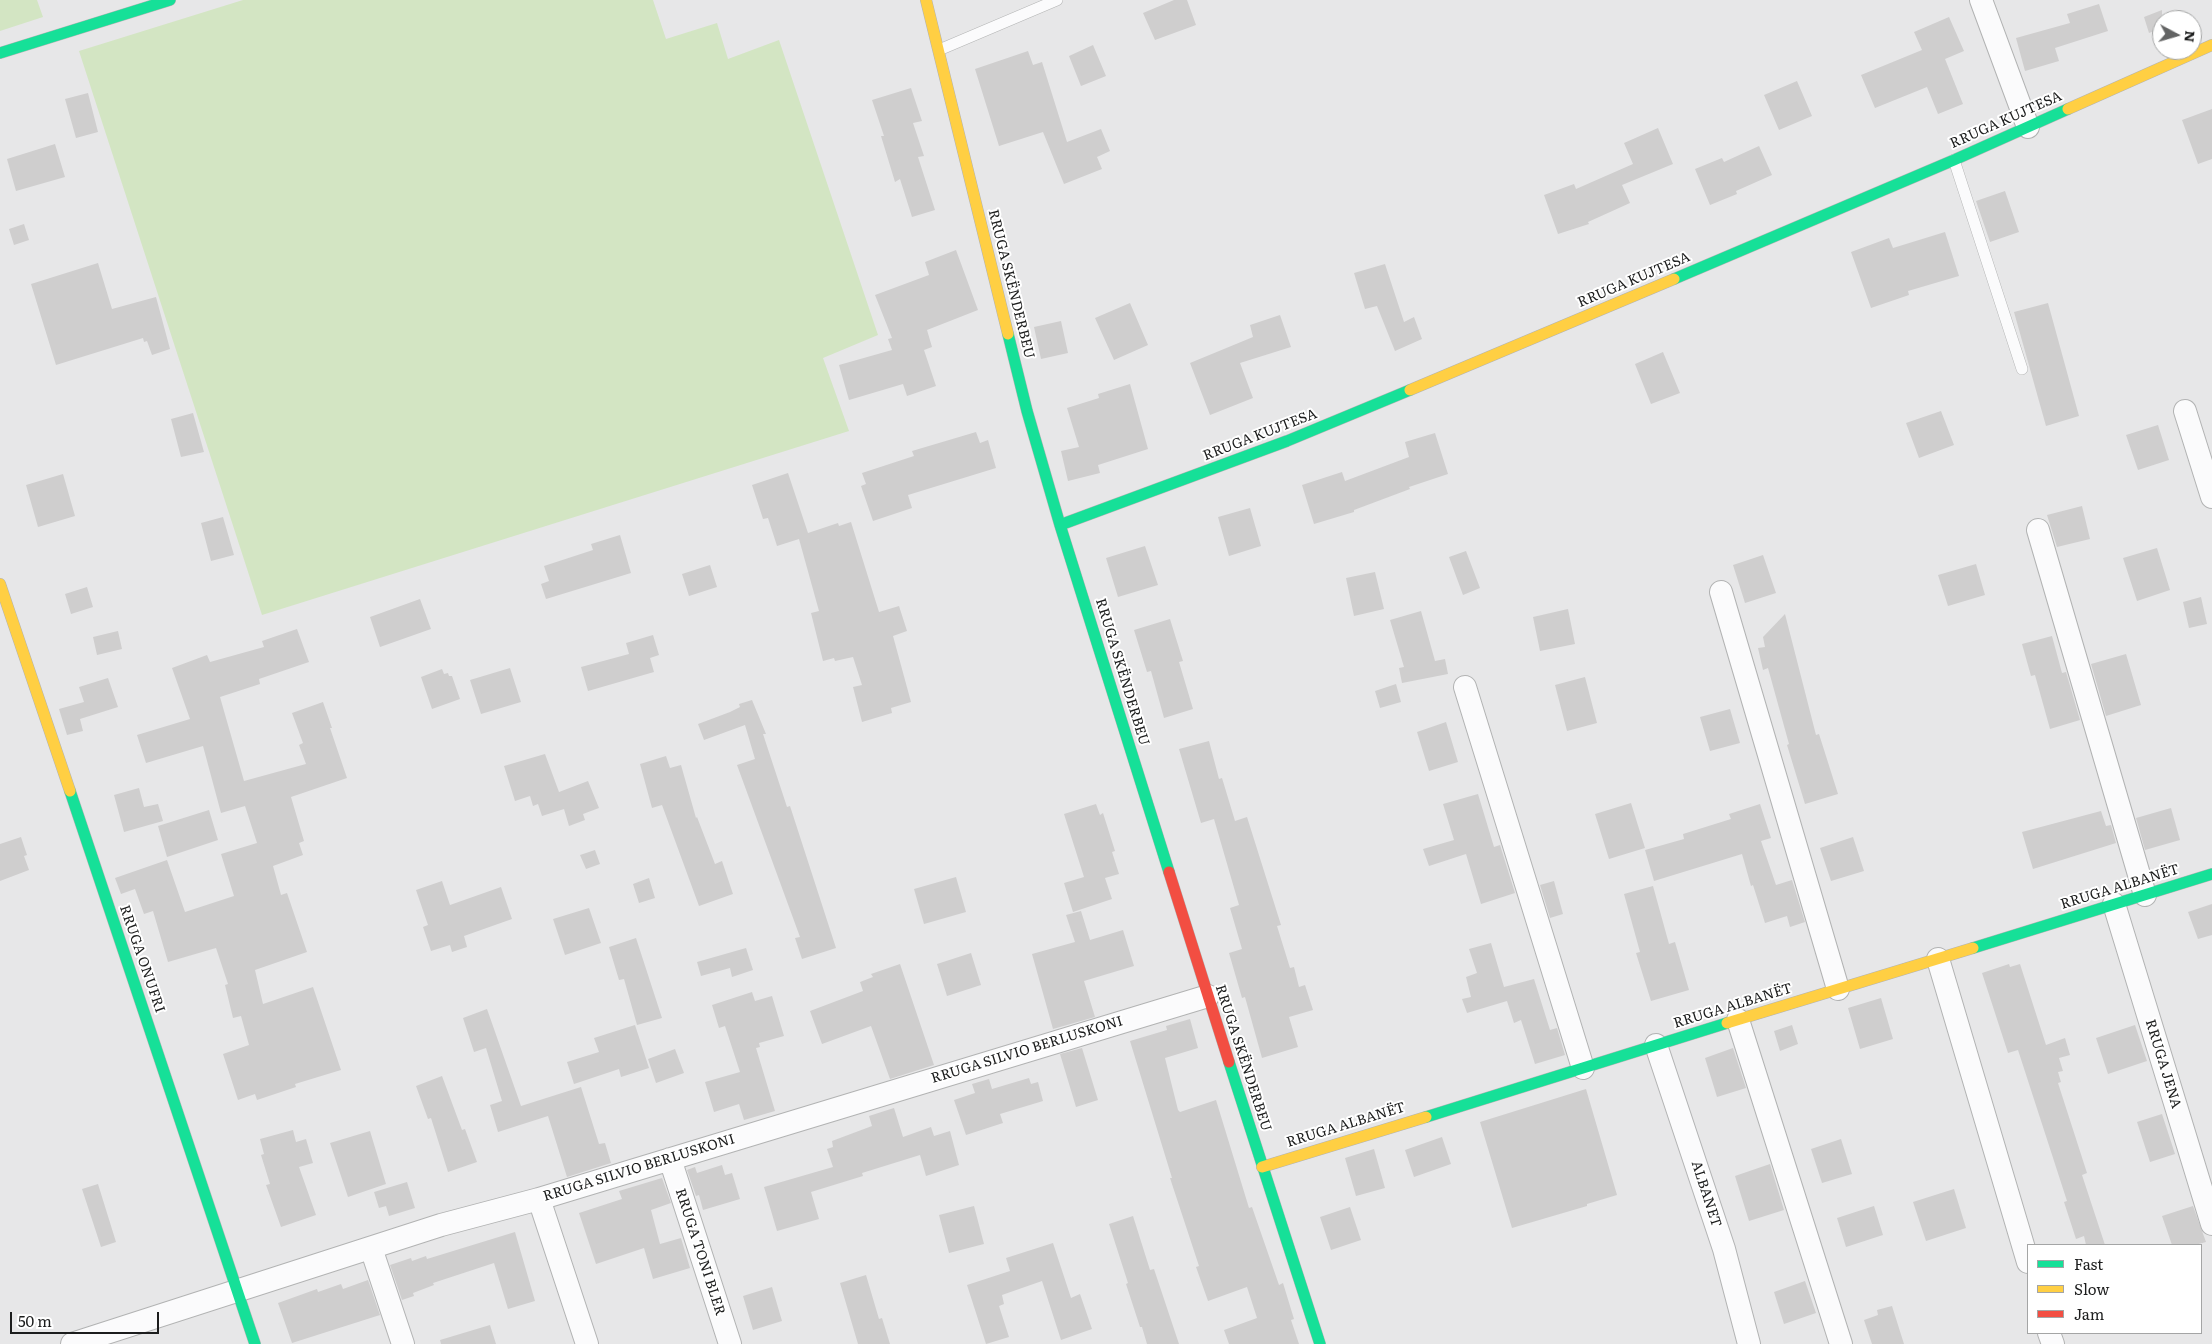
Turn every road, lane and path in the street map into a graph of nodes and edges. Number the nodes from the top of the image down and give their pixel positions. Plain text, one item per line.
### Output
1 (170, 0) edge
2 (926, 0) edge
3 (1057, 0) edge
4 (1981, 0) edge
5 (2212, 45) edge
6 (938, 50) junction
7 (0, 53) edge
8 (2028, 127) junction
9 (1954, 160) junction
10 (2022, 369) dead end
11 (2185, 411) dead end
12 (2212, 497) edge
13 (1060, 525) junction
14 (2038, 530) dead end
15 (0, 584) edge
16 (1721, 592) dead end
17 (1465, 687) dead end
18 (2212, 874) edge
19 (2145, 895) junction
20 (2114, 904) junction
21 (1938, 958) junction
22 (1838, 989) junction
23 (1208, 996) junction
24 (1738, 1020) junction
25 (1656, 1045) junction
26 (1583, 1068) junction
27 (670, 1159) junction
28 (1262, 1167) junction
29 (539, 1199) junction
30 (2212, 1224) edge
31 (371, 1248) junction
32 (2027, 1259) edge
33 (237, 1290) junction
34 (72, 1344) edge
35 (255, 1344) edge
36 (402, 1344) edge
37 (587, 1344) edge
38 (730, 1344) edge
39 (1320, 1344) edge
40 (1749, 1344) edge
41 (1842, 1344) edge

1 - 7 street
2 - 6 street, RRUGA SKËNDERBEU
3 - 6 lane
4 - 8 street
5 - 8 street, RRUGA KUJTESA
6 - 13 street, RRUGA SKËNDERBEU
8 - 9 street, RRUGA KUJTESA
9 - 10 lane
9 - 13 street, RRUGA KUJTESA
11 - 12 street
13 - 23 street, RRUGA SKËNDERBEU
14 - 19 street
15 - 33 street, RRUGA ONUFRI
16 - 22 street
17 - 26 street
18 - 19 street, RRUGA ALBANËT
19 - 20 street, RRUGA ALBANËT
20 - 21 street, RRUGA ALBANËT
20 - 30 street, RRUGA JENA
21 - 22 street, RRUGA ALBANËT
21 - 32 street
22 - 24 street, RRUGA ALBANËT
23 - 27 street, RRUGA SILVIO BERLUSKONI
23 - 28 street, RRUGA SKËNDERBEU
24 - 25 street, RRUGA ALBANËT
24 - 41 street
25 - 26 street, RRUGA ALBANËT
25 - 40 street, ALBANET
26 - 28 street, RRUGA ALBANËT
27 - 29 street, RRUGA SILVIO BERLUSKONI
27 - 38 street, RRUGA TONI BLER
28 - 39 street, RRUGA SKËNDERBEU
29 - 31 street, RRUGA SILVIO BERLUSKONI
29 - 37 street
31 - 33 street, RRUGA SILVIO BERLUSKONI
31 - 36 street
33 - 34 street, RRUGA SILVIO BERLUSKONI
33 - 35 street, RRUGA ONUFRI

